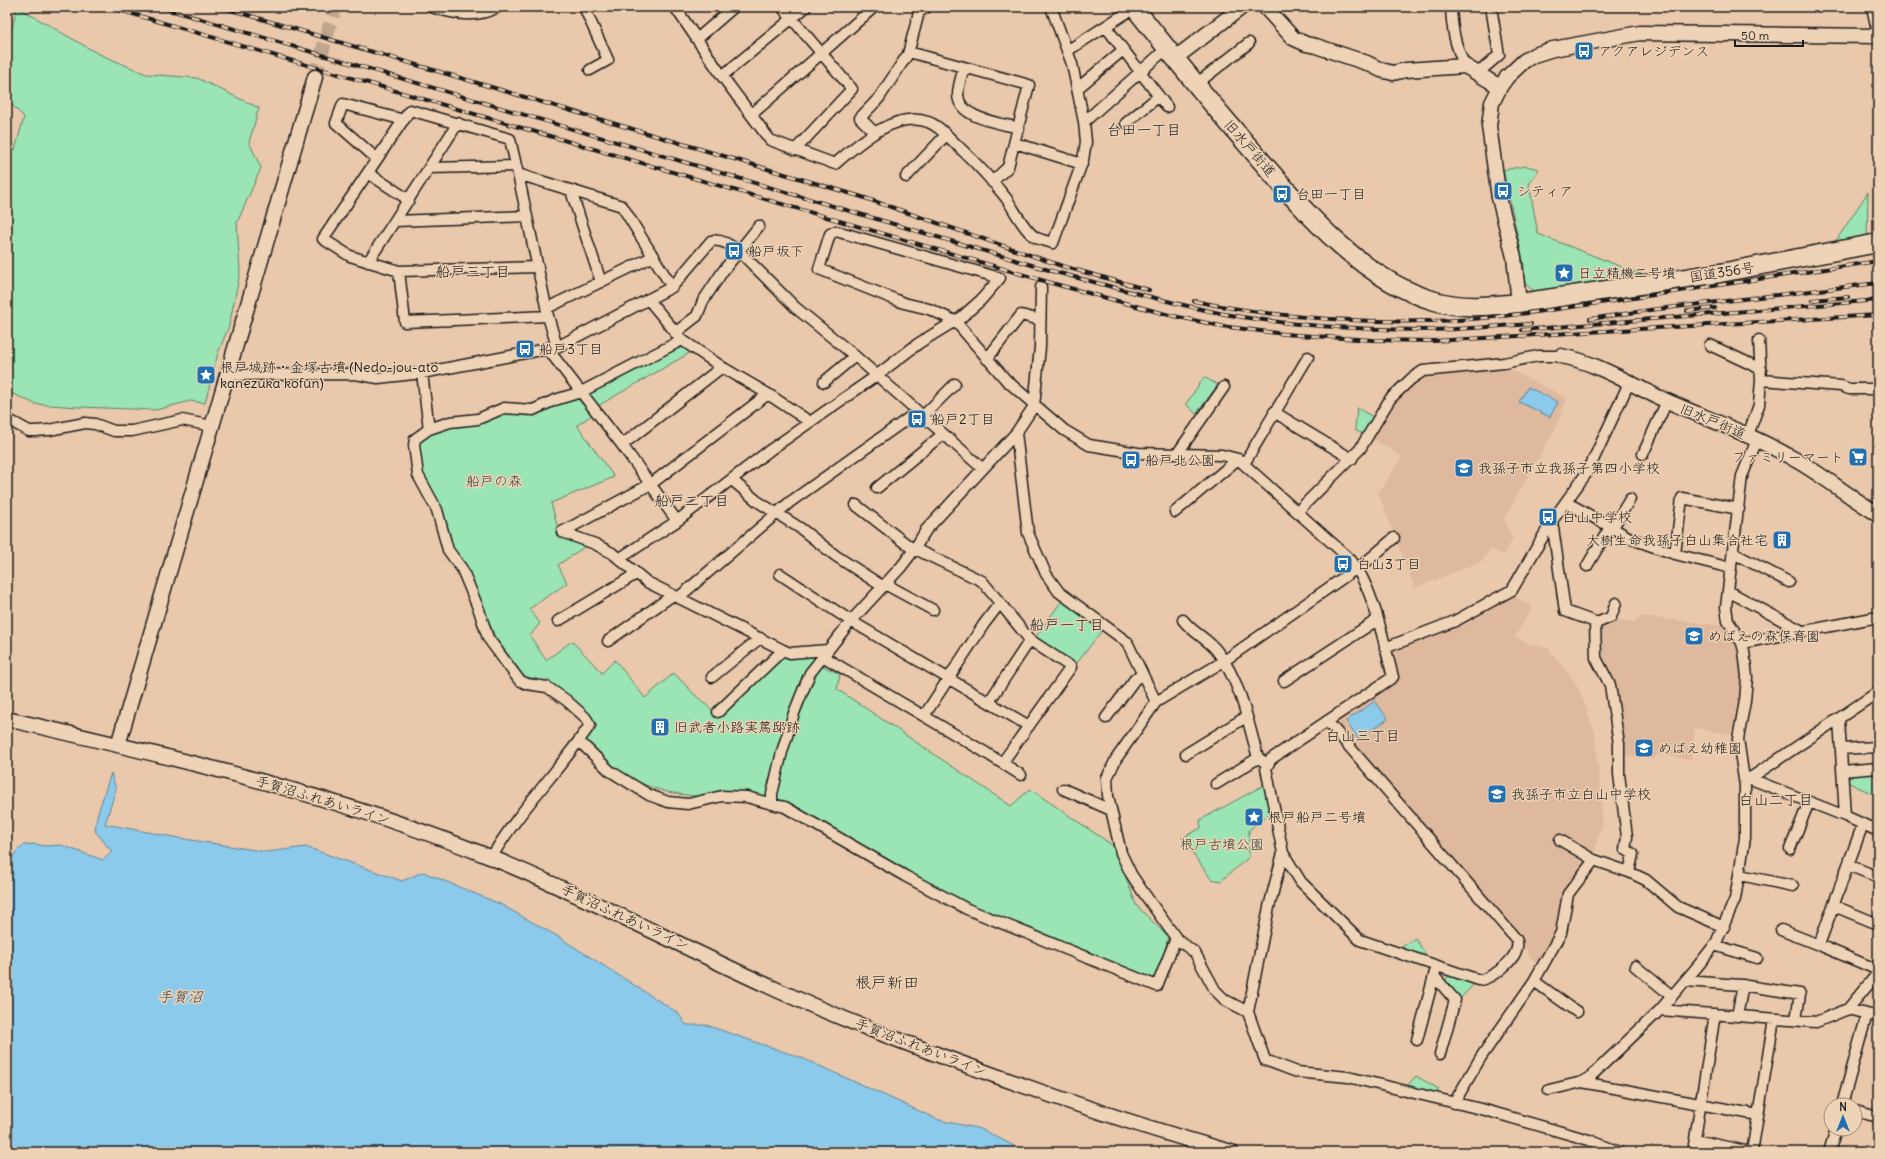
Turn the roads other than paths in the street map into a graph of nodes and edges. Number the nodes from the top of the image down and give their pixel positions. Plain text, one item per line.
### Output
1 (431, 7) edge
2 (498, 7) edge
3 (584, 7) edge
4 (675, 7) edge
5 (734, 7) edge
6 (782, 7) edge
7 (806, 7) edge
8 (874, 7) edge
9 (927, 7) edge
10 (1051, 7) edge
11 (1242, 7) edge
12 (1265, 7) edge
13 (1452, 7) edge
14 (1491, 7) edge
15 (1874, 7) edge
16 (1135, 8) edge
17 (465, 11) edge
18 (792, 19) junction
19 (1878, 25) edge
20 (1106, 28) junction
21 (1878, 36) edge
22 (697, 39) junction
23 (1249, 43) dead end
24 (1123, 50) junction
25 (1067, 51) junction
26 (908, 52) junction
27 (822, 53) junction
28 (1170, 54) junction
29 (1465, 66) junction
30 (964, 68) junction
31 (590, 70) dead end
32 (1141, 73) junction
33 (1478, 73) junction
34 (315, 76) tunnel mouth
35 (722, 76) junction
36 (1195, 85) junction
37 (1500, 87) junction
38 (1078, 88) junction
39 (1159, 96) junction
40 (1167, 107) dead end
41 (751, 115) junction
42 (404, 120) junction
43 (1084, 122) junction
44 (458, 124) junction
45 (1126, 124) dead end
46 (1019, 128) junction
47 (874, 132) junction
48 (946, 135) junction
49 (1015, 143) junction
50 (795, 150) junction
51 (377, 159) junction
52 (1082, 164) junction
53 (429, 168) junction
54 (517, 170) junction
55 (368, 173) junction
56 (906, 177) dead end
57 (992, 182) junction
58 (571, 191) junction
59 (409, 200) junction
60 (528, 216) junction
61 (395, 221) junction
62 (758, 226) dead end
63 (1872, 244) edge
64 (739, 250) junction
65 (654, 256) junction
66 (368, 262) junction
67 (538, 267) junction
68 (399, 271) junction
69 (601, 282) junction
70 (672, 287) junction
71 (1041, 287) dead end
72 (648, 299) junction
73 (1519, 303) junction
74 (1447, 304) joint
75 (548, 312) junction
76 (1040, 320) junction
77 (956, 322) junction
78 (678, 336) junction
79 (1759, 340) dead end
80 (1710, 345) dead end
81 (552, 348) junction
82 (855, 356) junction
83 (1560, 356) joint
84 (1308, 357) dead end
85 (987, 358) junction
86 (722, 367) junction
87 (1761, 369) junction
88 (422, 373) junction
89 (226, 375) junction
90 (876, 376) junction
91 (1761, 380) junction
92 (824, 382) dead end
93 (1629, 383) junction
94 (955, 384) dead end
95 (1224, 387) dead end
96 (1878, 389) edge
97 (581, 392) junction
98 (768, 394) junction
99 (1667, 401) junction
100 (1034, 406) junction
101 (1274, 412) junction
102 (919, 414) junction
103 (7, 419) edge
104 (810, 422) junction
105 (212, 426) junction
106 (429, 429) junction
107 (1016, 432) junction
108 (943, 434) junction
109 (1752, 438) junction
110 (622, 445) junction
111 (1177, 454) junction
112 (1643, 454) dead end
113 (1352, 458) junction
114 (1241, 461) junction
115 (983, 469) junction
116 (732, 480) junction
117 (651, 484) junction
118 (877, 488) dead end
119 (1630, 499) dead end
120 (1566, 502) junction
121 (856, 505) dead end
122 (1739, 509) junction
123 (1298, 511) junction
124 (1175, 512) dead end
125 (777, 513) junction
126 (1878, 514) edge
127 (678, 521) junction
128 (1552, 521) junction
129 (1611, 528) junction
130 (1394, 538) dead end
131 (914, 549) junction
132 (1675, 554) junction
133 (1733, 554) junction
134 (619, 559) junction
135 (1588, 566) dead end
136 (1731, 568) junction
137 (1358, 569) junction
138 (636, 574) junction
139 (780, 574) dead end
140 (1789, 582) dead end
141 (883, 585) junction
142 (1728, 591) junction
143 (676, 597) junction
144 (1616, 603) dead end
145 (1000, 604) junction
146 (933, 610) dead end
147 (1878, 617) edge
148 (1183, 620) dead end
149 (1377, 620) junction
150 (558, 621) dead end
151 (851, 621) junction
152 (1595, 622) junction
153 (1802, 631) junction
154 (760, 638) junction
155 (1030, 640) junction
156 (608, 641) dead end
157 (1742, 643) junction
158 (1385, 648) junction
159 (783, 650) junction
160 (826, 653) junction
161 (1224, 661) junction
162 (1143, 675) junction
163 (712, 677) dead end
164 (949, 679) junction
165 (1284, 680) dead end
166 (1878, 692) edge
167 (988, 702) junction
168 (1156, 702) junction
169 (718, 712) dead end
170 (924, 716) junction
171 (1246, 717) junction
172 (1106, 718) dead end
173 (7, 719) edge
174 (1839, 719) junction
175 (1327, 721) junction
176 (1029, 726) junction
177 (579, 741) junction
178 (118, 745) junction
179 (1878, 747) edge
180 (1841, 749) junction
181 (1186, 754) dead end
182 (1258, 758) junction
183 (1002, 763) junction
184 (1268, 764) junction
185 (1878, 768) edge
186 (1842, 771) junction
187 (1021, 775) dead end
188 (1746, 777) junction
189 (1216, 784) dead end
190 (1064, 790) dead end
191 (1810, 802) junction
192 (772, 804) junction
193 (1111, 810) junction
194 (1845, 816) junction
195 (1863, 824) junction
196 (1878, 831) edge
197 (1560, 840) dead end
198 (1790, 849) dead end
199 (1284, 853) junction
200 (491, 858) junction
201 (1594, 860) junction
202 (1848, 865) junction
203 (1629, 872) junction
204 (1740, 875) junction
205 (1878, 877) edge
206 (1793, 886) dead end
207 (1834, 906) junction
208 (1878, 924) edge
209 (1724, 926) junction
210 (1781, 930) dead end
211 (1176, 938) junction
212 (1714, 945) junction
213 (1819, 946) junction
214 (1757, 958) dead end
215 (1635, 966) dead end
216 (1435, 971) junction
217 (1878, 971) edge
218 (1534, 981) junction
219 (1685, 981) junction
220 (1743, 986) junction
221 (1672, 996) junction
222 (1848, 1009) junction
223 (1660, 1010) junction
224 (1248, 1012) junction
225 (1577, 1012) dead end
226 (1715, 1014) junction
227 (1867, 1014) junction
228 (1737, 1016) junction
229 (1878, 1017) edge
230 (1774, 1019) junction
231 (1796, 1020) junction
232 (1417, 1040) dead end
233 (1440, 1054) dead end
234 (1582, 1082) junction
235 (1549, 1090) dead end
236 (1844, 1097) edge
237 (1454, 1103) junction
238 (1700, 1104) junction
239 (1863, 1113) edge
240 (1758, 1115) junction
241 (1878, 1117) edge
242 (1834, 1137) edge
243 (1231, 1152) edge
244 (1619, 1152) edge
245 (1751, 1152) edge
246 (1829, 1152) edge

1 - 17 street
2 - 17 street
3 - 31 street
4 - 22 street
5 - 22 street
6 - 18 street
7 - 18 street
8 - 27 street
9 - 26 street
10 - 25 street
11 - 28 street
12 - 29 street
13 - 29 street
14 - 33 street
15 - 19 street
16 - 20 street
16 - 28 highway, 旧水戸街道
18 - 27 street
18 - 35 street
20 - 24 street
20 - 25 street
21 - 37 street
22 - 35 street
23 - 36 street
24 - 32 street
24 - 38 street
25 - 38 street
26 - 30 street
26 - 47 street
27 - 41 street
27 - 50 street
28 - 32 street
28 - 36 highway, 旧水戸街道
29 - 33 street
30 - 46 street
30 - 46 street
32 - 39 street
32 - 43 street
33 - 37 street
34 - 89 street
35 - 41 street
36 - 74 highway, 旧水戸街道
37 - 73 street
38 - 43 street
39 - 40 street
39 - 45 street
41 - 50 street
42 - 44 street
42 - 51 street
42 - 51 street
43 - 52 street
44 - 53 street
44 - 54 street
46 - 49 street
47 - 48 street
47 - 50 street
48 - 56 street
48 - 57 street
49 - 52 street
49 - 57 street
51 - 55 street
52 - 57 street
53 - 54 street
53 - 59 street
54 - 58 street
54 - 60 street
55 - 59 street
55 - 66 street
58 - 65 street
58 - 69 street
59 - 61 street
60 - 61 street
60 - 67 street
61 - 66 street
62 - 64 street
63 - 73 highway, 国道356号
64 - 70 street
64 - 78 street
64 - 82 street
65 - 69 street
65 - 70 street
66 - 68 street
67 - 68 street
67 - 75 street
68 - 75 street
69 - 75 street
70 - 72 street
71 - 76 street
72 - 78 street
72 - 81 street
73 - 74 highway, 国道356号
75 - 81 street
76 - 85 street
76 - 100 street
77 - 77 street
77 - 85 street
77 - 90 street
78 - 86 street
78 - 97 street
79 - 87 street
80 - 87 street
81 - 88 street
81 - 97 street
82 - 90 street
82 - 92 street
83 - 93 street, 旧水戸街道
83 - 113 street
84 - 101 street
85 - 100 street
86 - 98 street
86 - 110 street
87 - 91 street
88 - 89 street
88 - 106 street
89 - 105 street
90 - 102 street
90 - 104 street
91 - 96 street
91 - 109 street
93 - 99 street, 旧水戸街道
93 - 120 street
94 - 102 street
95 - 111 street
97 - 106 street
97 - 110 street
98 - 104 street
98 - 117 street
99 - 109 street, 旧水戸街道
99 - 112 street
100 - 107 street
100 - 111 street
101 - 113 street
101 - 114 street
102 - 108 street
102 - 125 street
103 - 105 street
104 - 116 street
105 - 178 street
106 - 177 street
107 - 115 street
107 - 162 street
108 - 115 street
108 - 118 street
109 - 122 street
109 - 126 street, 旧水戸街道
110 - 117 street
111 - 114 street
113 - 123 street
114 - 123 street
114 - 124 street
115 - 131 street
116 - 125 street
116 - 127 street
117 - 127 street
117 - 134 street
119 - 129 street
120 - 128 street
120 - 129 street
121 - 131 street
122 - 132 street
122 - 133 street
123 - 137 street
125 - 141 street
125 - 143 street
127 - 134 street
128 - 152 street
128 - 158 street
129 - 132 street
129 - 135 street
130 - 137 street
131 - 141 street
131 - 145 street
132 - 136 street
133 - 136 street
133 - 140 street
134 - 138 street
136 - 142 street
137 - 149 street
137 - 161 street
138 - 143 street
138 - 150 street
139 - 151 street
141 - 146 street
141 - 151 street
142 - 153 street
142 - 157 street
143 - 154 street
143 - 156 street
144 - 152 street
145 - 155 street
145 - 164 street
147 - 153 street
148 - 161 street
149 - 158 street
149 - 165 street
151 - 160 street
151 - 164 street
152 - 203 street
153 - 157 street
154 - 159 street
154 - 163 street
155 - 167 street
155 - 176 street
157 - 188 street
158 - 175 street
159 - 160 street
159 - 169 street
160 - 170 street
160 - 192 street
161 - 168 street
161 - 171 street
162 - 168 street
162 - 172 street
164 - 167 street
164 - 170 street
166 - 174 street
167 - 176 street
168 - 193 street
170 - 183 street
171 - 181 street
171 - 182 street
173 - 178 street, 手賀沼ふれあいライン
174 - 180 street
174 - 188 street
175 - 184 street
175 - 216 street
176 - 183 street
177 - 192 street
177 - 200 street
178 - 200 street, 手賀沼ふれあいライン
179 - 180 street
180 - 186 street
182 - 184 street
182 - 189 street
183 - 187 street
184 - 199 street
185 - 186 street
186 - 194 street
188 - 191 street
188 - 204 street
190 - 193 street
191 - 194 street
191 - 198 street
192 - 211 street
193 - 211 street
194 - 195 street
195 - 196 street
195 - 202 street
197 - 201 street
199 - 216 street
199 - 224 street
200 - 243 street, 手賀沼ふれあいライン
201 - 203 street
201 - 218 street
202 - 205 street
202 - 207 street
203 - 209 street
204 - 206 street
204 - 209 street
207 - 208 street
207 - 213 street
209 - 212 street
210 - 213 street
211 - 224 street
212 - 214 street
212 - 219 street
213 - 217 street
215 - 221 street
216 - 232 street
216 - 233 street
217 - 222 street
218 - 225 street
218 - 237 street
219 - 220 street
219 - 221 street
220 - 228 street
220 - 231 street
221 - 223 street
222 - 227 street
222 - 231 street
223 - 226 street
223 - 234 street
224 - 237 street
226 - 228 street
226 - 238 street
227 - 229 street
227 - 236 street
228 - 230 street
230 - 231 street
230 - 240 street
234 - 235 street
234 - 238 street
237 - 244 street
238 - 240 street
238 - 245 street
239 - 241 street
240 - 245 street
242 - 246 street

